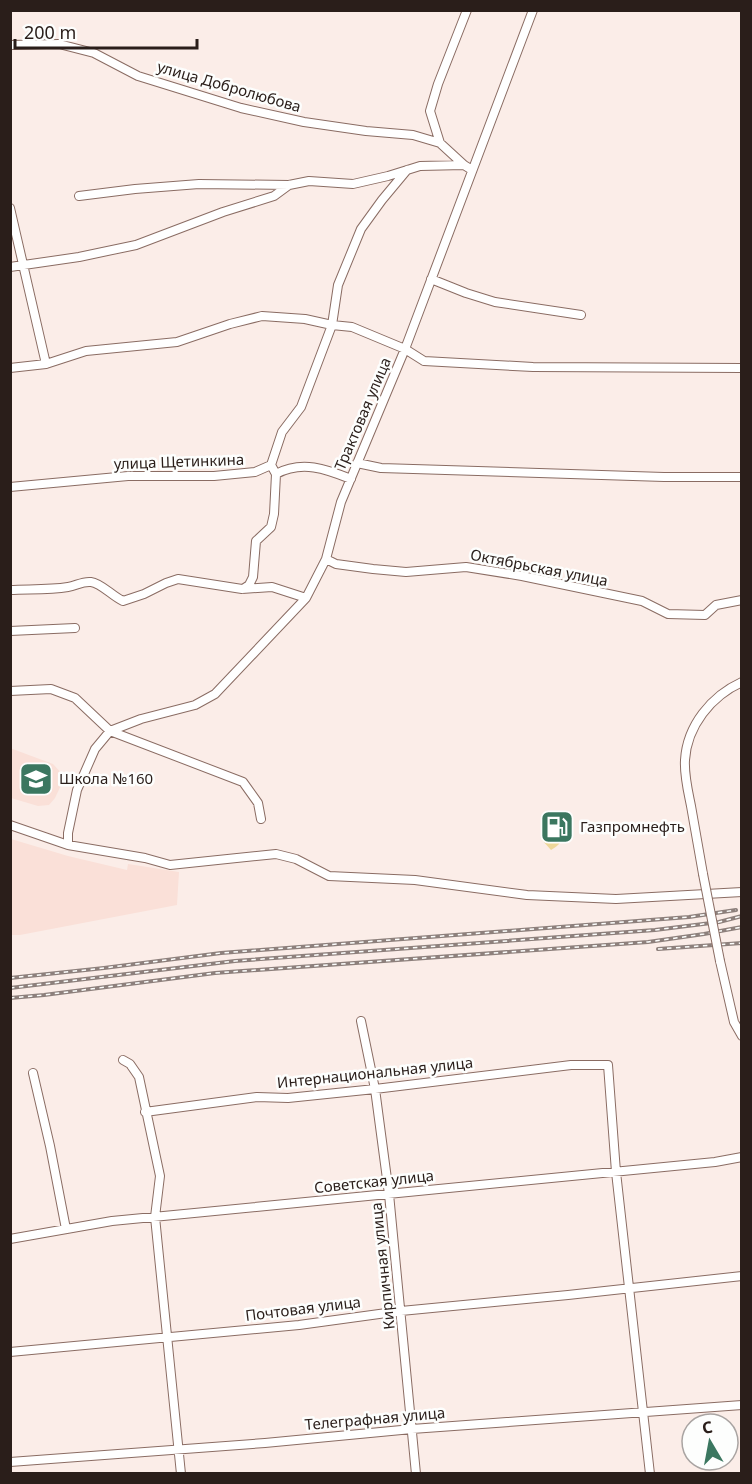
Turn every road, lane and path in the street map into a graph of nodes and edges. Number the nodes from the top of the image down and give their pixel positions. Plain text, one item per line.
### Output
1 (466, 10) edge
2 (533, 10) edge
3 (10, 45) edge
4 (440, 143) junction
5 (464, 165) junction
6 (472, 170) junction
7 (407, 171) junction
8 (289, 185) junction
9 (79, 196) dead end
10 (10, 208) edge
11 (25, 266) junction
12 (10, 267) edge
13 (431, 279) junction
14 (581, 315) dead end
15 (332, 325) junction
16 (405, 349) junction
17 (46, 363) junction
18 (10, 368) edge
19 (741, 368) edge
20 (357, 463) junction
21 (271, 465) junction
22 (276, 474) junction
23 (741, 477) edge
24 (351, 479) junction
25 (10, 487) edge
26 (326, 559) junction
27 (242, 589) junction
28 (10, 590) edge
29 (306, 598) junction
30 (741, 600) edge
31 (75, 628) dead end
32 (10, 632) edge
33 (741, 682) edge
34 (10, 691) edge
35 (110, 731) junction
36 (261, 819) dead end
37 (10, 825) edge
38 (68, 845) junction
39 (741, 892) edge
40 (361, 1021) dead end
41 (741, 1036) edge
42 (123, 1060) dead end
43 (33, 1073) dead end
44 (375, 1089) junction
45 (146, 1112) junction
46 (741, 1156) edge
47 (616, 1172) junction
48 (389, 1194) junction
49 (155, 1217) junction
50 (66, 1229) junction
51 (10, 1239) edge
52 (741, 1276) edge
53 (628, 1288) junction
54 (400, 1311) junction
55 (166, 1338) junction
56 (10, 1352) edge
57 (741, 1405) edge
58 (643, 1412) junction
59 (412, 1428) junction
60 (178, 1449) junction
61 (10, 1462) edge
62 (181, 1473) edge
63 (416, 1473) edge
64 (650, 1473) edge

1 - 4 street
2 - 6 street, Трактовая улица
3 - 4 street, улица Добролюбова
4 - 5 street, улица Добролюбова
5 - 6 street, улица Добролюбова
5 - 7 street
6 - 13 street, Трактовая улица
7 - 8 street
7 - 15 street
8 - 9 street
8 - 11 street
10 - 11 street
11 - 12 street
11 - 17 street
13 - 14 street
13 - 16 street, Трактовая улица
15 - 16 street
15 - 17 street
15 - 21 street
16 - 19 street
16 - 20 street, Трактовая улица
17 - 18 street
20 - 23 street
20 - 24 street, Трактовая улица
21 - 22 street
21 - 25 street, улица Щетинкина
22 - 24 street
22 - 27 street
24 - 26 street, Трактовая улица
26 - 29 street, Трактовая улица
26 - 30 street, Октябрьская улица
27 - 28 street
27 - 29 street
29 - 35 street, Трактовая улица
31 - 32 street
33 - 41 street, bridge
34 - 35 street
35 - 36 street
35 - 38 street
37 - 38 street
38 - 39 street
40 - 44 street, Кирпичная улица
42 - 45 street
43 - 50 street
44 - 45 street, Интернациональная улица
44 - 47 street, Интернациональная улица
44 - 48 street, Кирпичная улица
45 - 49 street
46 - 47 street, Советская улица
47 - 48 street, Советская улица
47 - 53 street
48 - 49 street, Советская улица
48 - 54 street, Кирпичная улица
49 - 50 street, Советская улица
49 - 55 street
50 - 51 street, Советская улица
52 - 53 street, Почтовая улица
53 - 54 street, Почтовая улица
53 - 58 street
54 - 55 street, Почтовая улица
54 - 59 street, Кирпичная улица
55 - 56 street, Почтовая улица
55 - 60 street
57 - 58 street, Телеграфная улица
58 - 59 street, Телеграфная улица
58 - 64 street
59 - 60 street, Телеграфная улица
59 - 63 street, Кирпичная улица
60 - 61 street, Телеграфная улица
60 - 62 street

